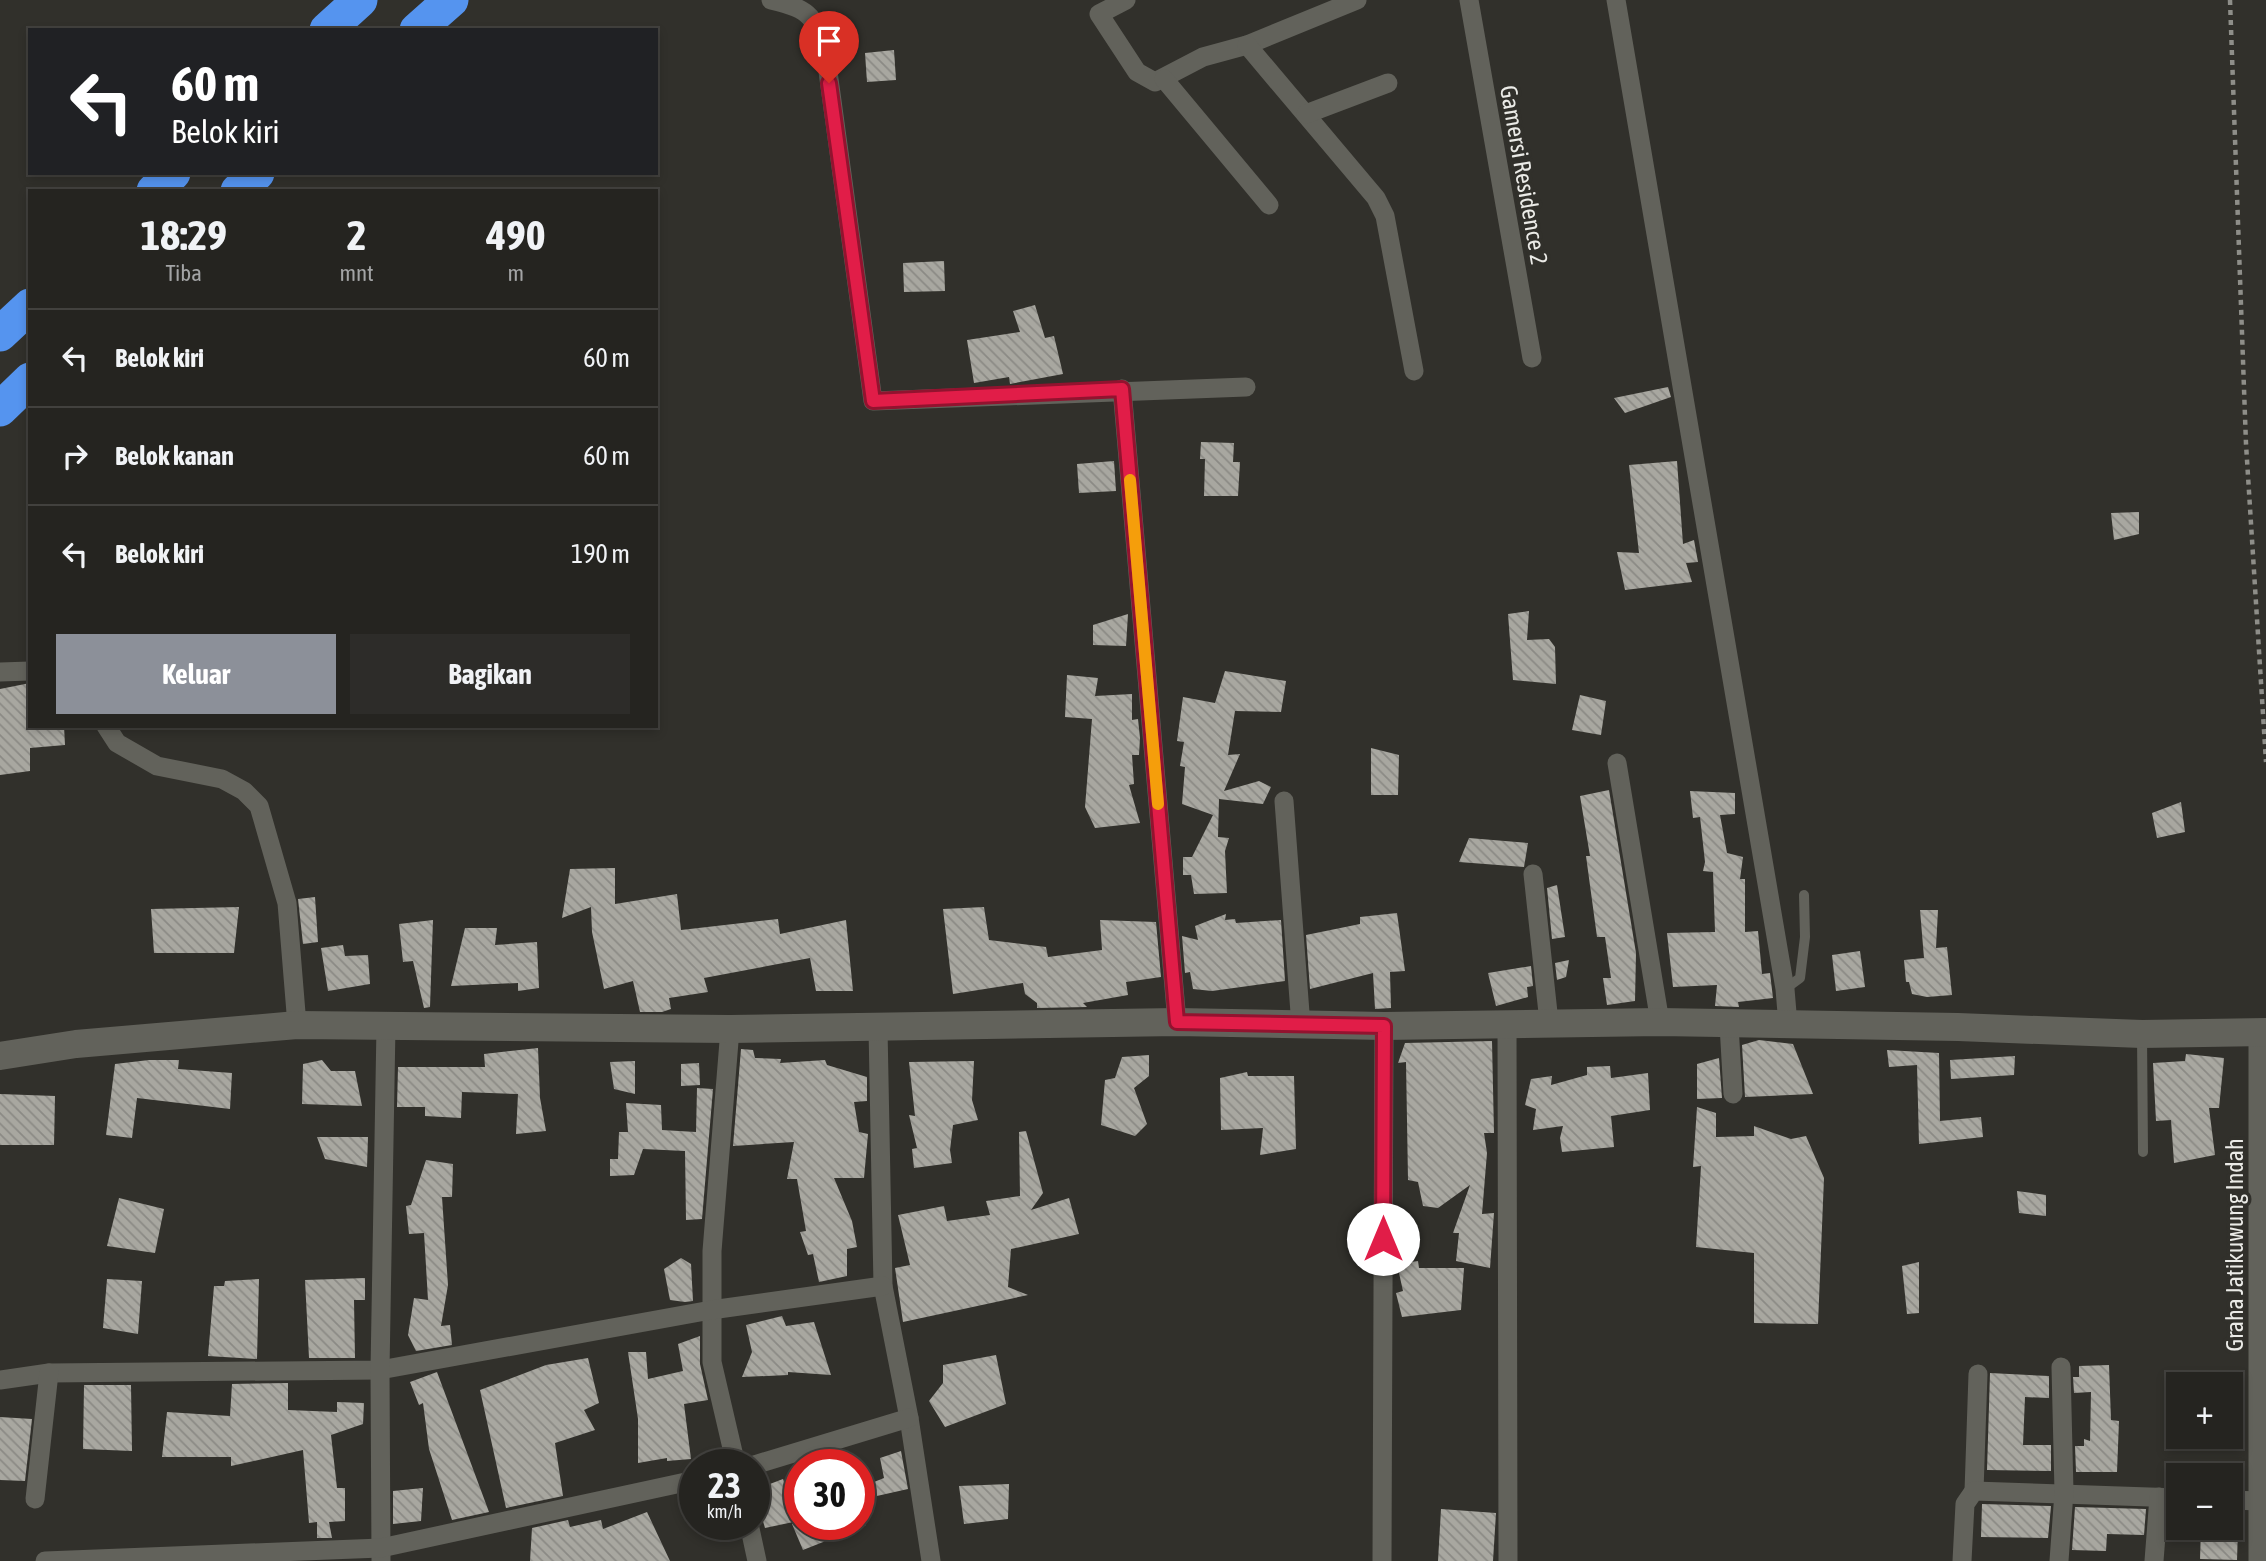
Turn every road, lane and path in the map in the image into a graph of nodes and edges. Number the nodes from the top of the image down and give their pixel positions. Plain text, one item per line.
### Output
1 (360, 0) edge
2 (451, 0) edge
3 (771, 0) edge
4 (1126, 0) edge
5 (1357, 0) edge
6 (1469, 0) edge
7 (1616, 0) edge
8 (2230, 0) edge
9 (1094, 7) edge
10 (329, 28) edge
11 (419, 28) edge
12 (1247, 45) junction
13 (1164, 79) junction
14 (1388, 83) dead end
15 (1306, 114) junction
16 (171, 175) edge
17 (255, 175) edge
18 (156, 189) edge
19 (240, 189) edge
20 (1269, 205) dead end
21 (28, 308) edge
22 (0, 334) edge
23 (1532, 358) dead end
24 (1413, 371) dead end
25 (28, 382) edge
26 (1246, 387) dead end
27 (1122, 389) junction
28 (0, 410) edge
29 (28, 671) edge
30 (0, 672) edge
31 (107, 728) edge
32 (1617, 762) dead end
33 (2266, 762) edge
34 (1284, 801) dead end
35 (1533, 874) dead end
36 (1804, 895) dead end
37 (1785, 989) junction
38 (1177, 1022) junction
39 (1549, 1022) junction
40 (1660, 1022) junction
41 (1507, 1023) junction
42 (1729, 1025) junction
43 (297, 1026) junction
44 (386, 1026) junction
45 (1301, 1026) junction
46 (1384, 1026) junction
47 (1788, 1026) junction
48 (878, 1028) junction
49 (730, 1029) junction
50 (2262, 1032) edge
51 (2142, 1034) junction
52 (0, 1056) edge
53 (1733, 1094) dead end
54 (2143, 1152) dead end
55 (883, 1286) junction
56 (711, 1310) junction
57 (2061, 1367) dead end
58 (380, 1370) junction
59 (49, 1373) junction
60 (1978, 1374) dead end
61 (0, 1380) edge
62 (909, 1418) junction
63 (732, 1449) edge
64 (770, 1460) edge
65 (679, 1484) edge
66 (1975, 1491) junction
67 (2064, 1492) junction
68 (2159, 1497) junction
69 (2166, 1497) edge
70 (35, 1499) dead end
71 (2243, 1500) edge
72 (2259, 1501) junction
73 (752, 1540) edge
74 (381, 1555) edge
75 (92, 1560) edge
76 (45, 1561) edge
77 (757, 1561) edge
78 (931, 1561) edge
79 (1382, 1561) edge
80 (1508, 1561) edge
81 (1962, 1561) edge
82 (2059, 1561) edge
83 (2154, 1561) edge
84 (2258, 1561) edge

1 - 10 highway
2 - 11 highway
3 - 27 street
4 - 9 street
5 - 12 street
6 - 23 street, Gamersi Residence 2
7 - 37 street
8 - 33 path
9 - 13 street
12 - 13 street
12 - 15 street
13 - 20 street
14 - 15 street
15 - 24 street
16 - 18 highway
17 - 19 highway
21 - 22 highway
25 - 28 highway
26 - 27 street
27 - 38 street
29 - 30 street
31 - 43 street
32 - 40 street
34 - 45 street
35 - 39 street
36 - 37 lane
37 - 47 street
38 - 45 street
38 - 48 street
39 - 40 street
39 - 41 street
40 - 42 street
41 - 46 street
41 - 80 street
42 - 47 street
42 - 53 street
43 - 44 street
43 - 52 street
44 - 49 street
44 - 58 street
45 - 46 street
46 - 79 street
47 - 51 street
48 - 49 street
48 - 55 street
49 - 56 street
50 - 51 street
50 - 72 street, Graha Jatikuwung Indah
51 - 54 lane
55 - 56 street
55 - 62 street
56 - 58 street
56 - 63 street
57 - 67 street
58 - 59 street
58 - 74 street
59 - 61 street
59 - 70 street
60 - 66 street
62 - 64 street
62 - 78 street
65 - 74 street
66 - 67 street
66 - 81 street
67 - 68 street
67 - 82 street
68 - 69 street
68 - 83 street
71 - 72 street
72 - 84 street, Graha Jatikuwung Indah
73 - 77 street
74 - 75 street
75 - 76 street

